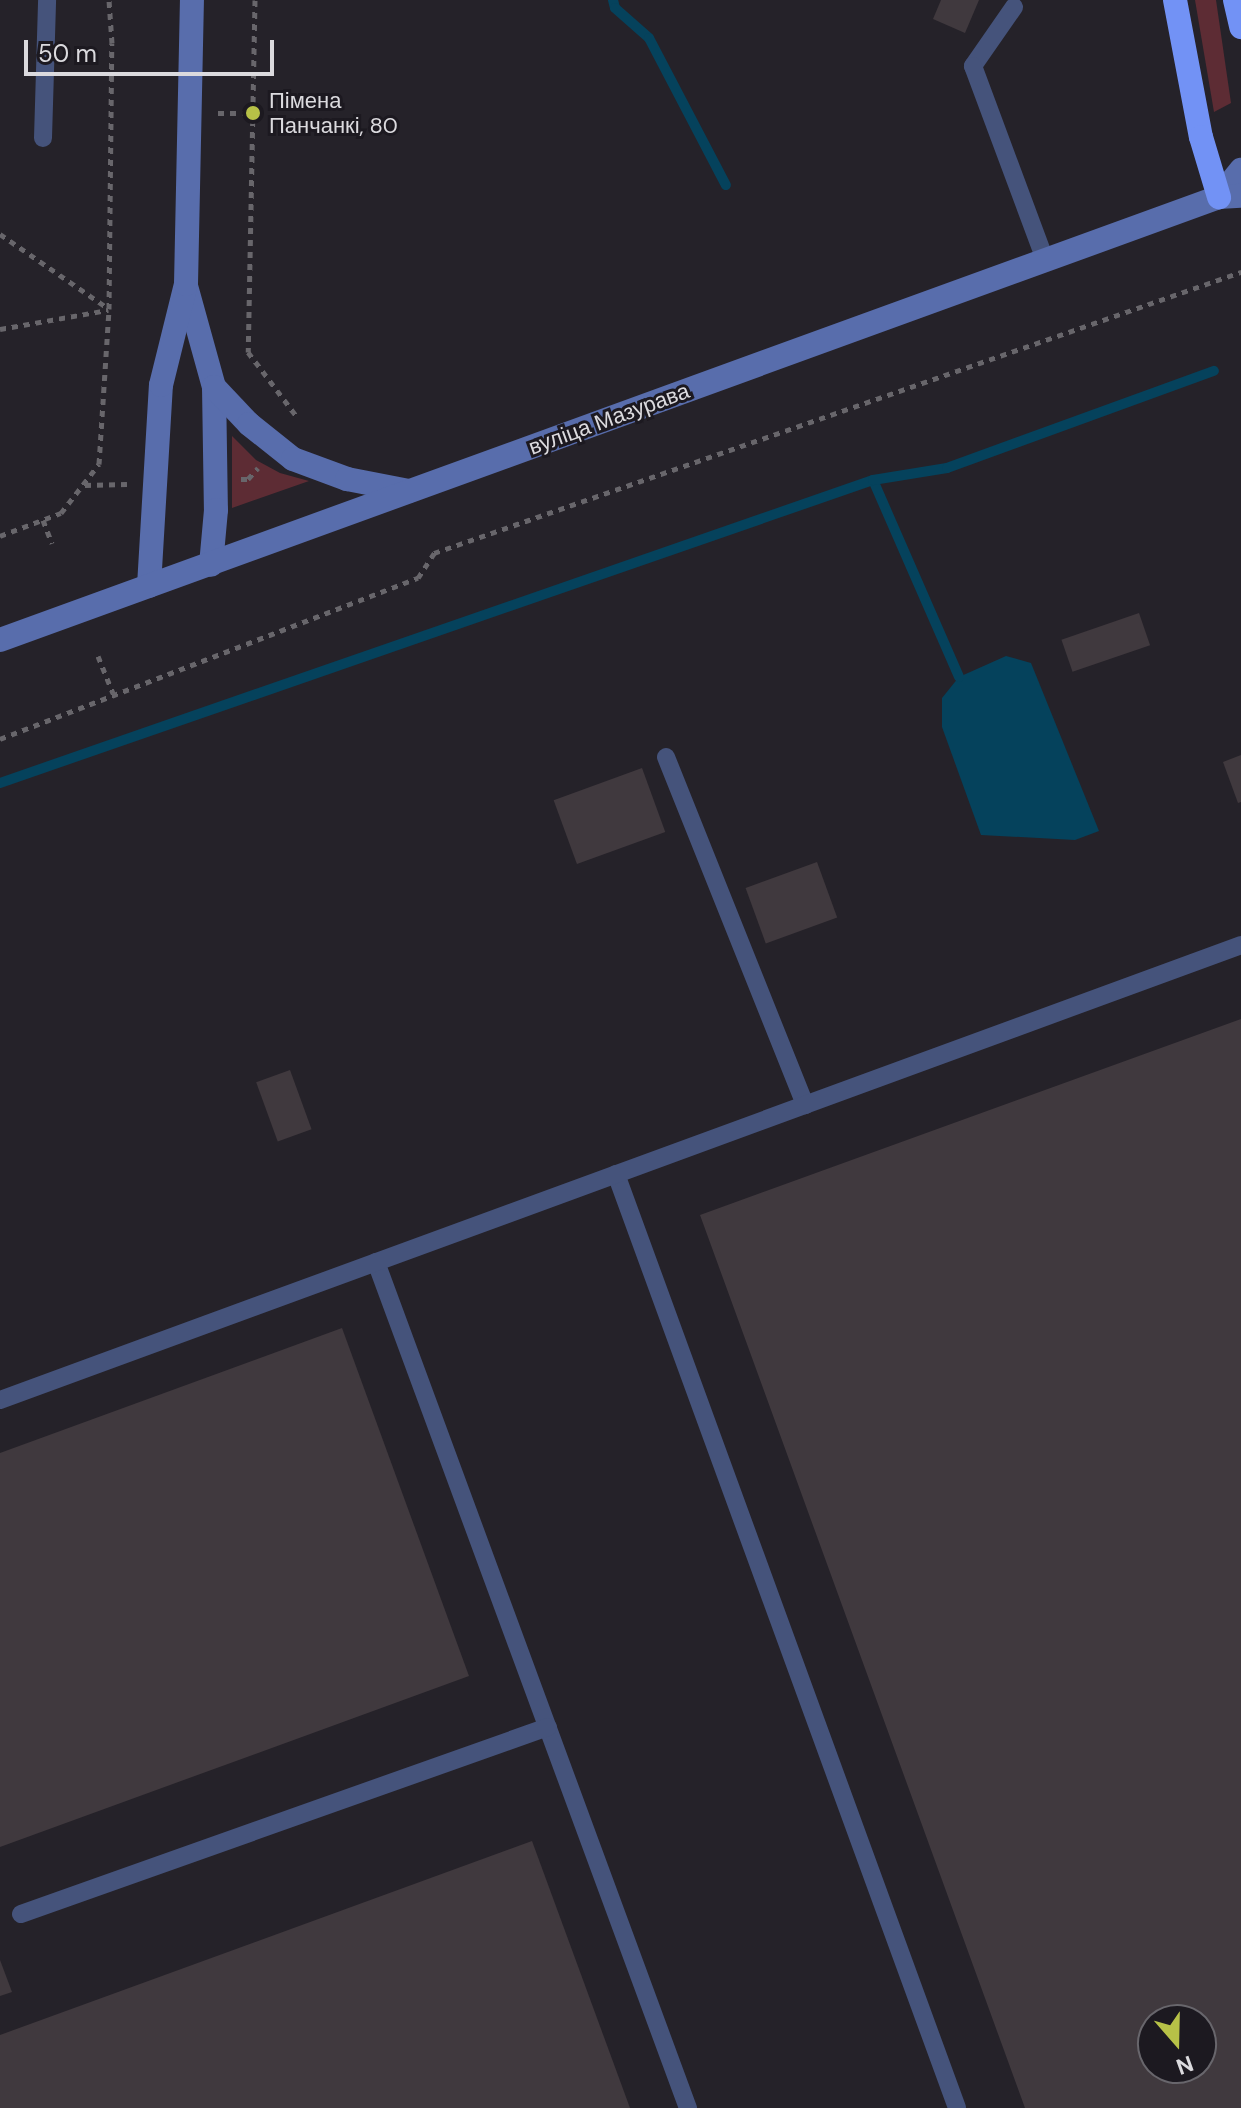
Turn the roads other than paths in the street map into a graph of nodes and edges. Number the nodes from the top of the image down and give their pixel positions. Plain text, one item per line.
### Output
1 (47, 0) edge
2 (192, 0) edge
3 (1175, 0) edge
4 (1235, 0) edge
5 (1014, 7) dead end
6 (1241, 27) edge
7 (43, 138) dead end
8 (1241, 170) edge
9 (1230, 197) edge
10 (1045, 260) junction
11 (186, 284) junction
12 (214, 387) junction
13 (409, 491) junction
14 (211, 565) junction
15 (149, 586) junction
16 (0, 640) edge
17 (666, 757) dead end
18 (1241, 945) edge
19 (805, 1105) junction
20 (616, 1174) junction
21 (376, 1262) junction
22 (0, 1400) edge
23 (548, 1727) junction
24 (21, 1914) dead end
25 (688, 2108) edge
26 (957, 2108) edge

1 - 7 lane
2 - 11 main road
3 - 9 highway
4 - 6 highway
5 - 10 lane
8 - 9 main road
9 - 10 main road, вуліца Мазурава
10 - 13 main road, вуліца Мазурава
11 - 12 main road
11 - 15 main road
12 - 13 main road
12 - 14 main road
13 - 14 main road, вуліца Мазурава
14 - 15 main road, вуліца Мазурава
15 - 16 main road, вуліца Мазурава
17 - 19 lane
18 - 19 lane
19 - 20 lane
20 - 21 lane
20 - 26 lane
21 - 22 lane
21 - 23 lane
23 - 24 lane
23 - 25 lane

